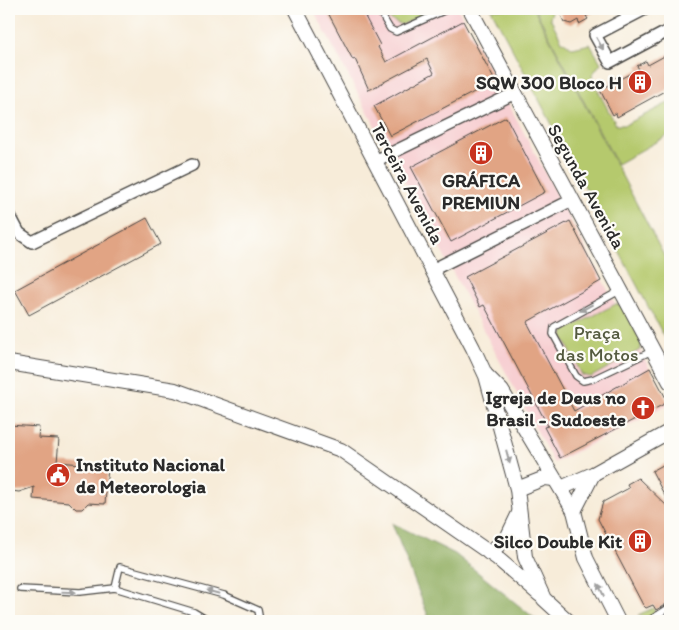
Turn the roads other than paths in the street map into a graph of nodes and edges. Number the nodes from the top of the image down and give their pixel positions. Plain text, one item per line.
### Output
1 (295, 9) edge
2 (378, 9) edge
3 (448, 9) edge
4 (470, 9) edge
5 (645, 9) edge
6 (670, 30) edge
7 (515, 93) junction
8 (375, 161) junction
9 (192, 165) dead end
10 (572, 200) junction
11 (9, 214) edge
12 (432, 270) junction
13 (622, 290) junction
14 (654, 350) junction
15 (9, 364) edge
16 (486, 376) junction
17 (670, 382) edge
18 (670, 431) edge
19 (593, 474) junction
20 (558, 484) junction
21 (516, 489) junction
22 (520, 510) junction
23 (574, 511) junction
24 (493, 556) junction
25 (526, 558) junction
26 (115, 588) junction
27 (20, 589) dead end
28 (544, 599) junction
29 (670, 607) edge
30 (209, 621) edge
31 (260, 621) edge
32 (568, 621) edge
33 (617, 621) edge
34 (648, 621) edge

1 - 8 street, Terceira Avenida
2 - 3 lane
4 - 7 street, Segunda Avenida
5 -> 6 street
7 - 8 street
7 - 10 street, Segunda Avenida
8 - 12 street, Terceira Avenida
9 - 11 street
10 - 12 street
10 - 13 street, Segunda Avenida
12 - 16 street, Terceira Avenida
13 - 14 street, Segunda Avenida
13 -> 14 lane
14 - 17 street, Segunda Avenida
15 - 24 street
16 - 20 street, Terceira Avenida
16 -> 21 street, Terceira Avenida
18 - 19 street
19 - 20 street
19 - 23 street
20 - 21 street
20 - 23 street, Terceira Avenida
21 - 22 street, Terceira Avenida
22 - 24 street
22 - 25 street, Terceira Avenida
33 -> 23 street, Terceira Avenida
24 - 25 street
24 - 28 street
25 - 28 street, Terceira Avenida
27 -> 26 lane
26 - 30 lane
31 -> 26 lane
28 - 32 street, Terceira Avenida
29 - 34 lane

